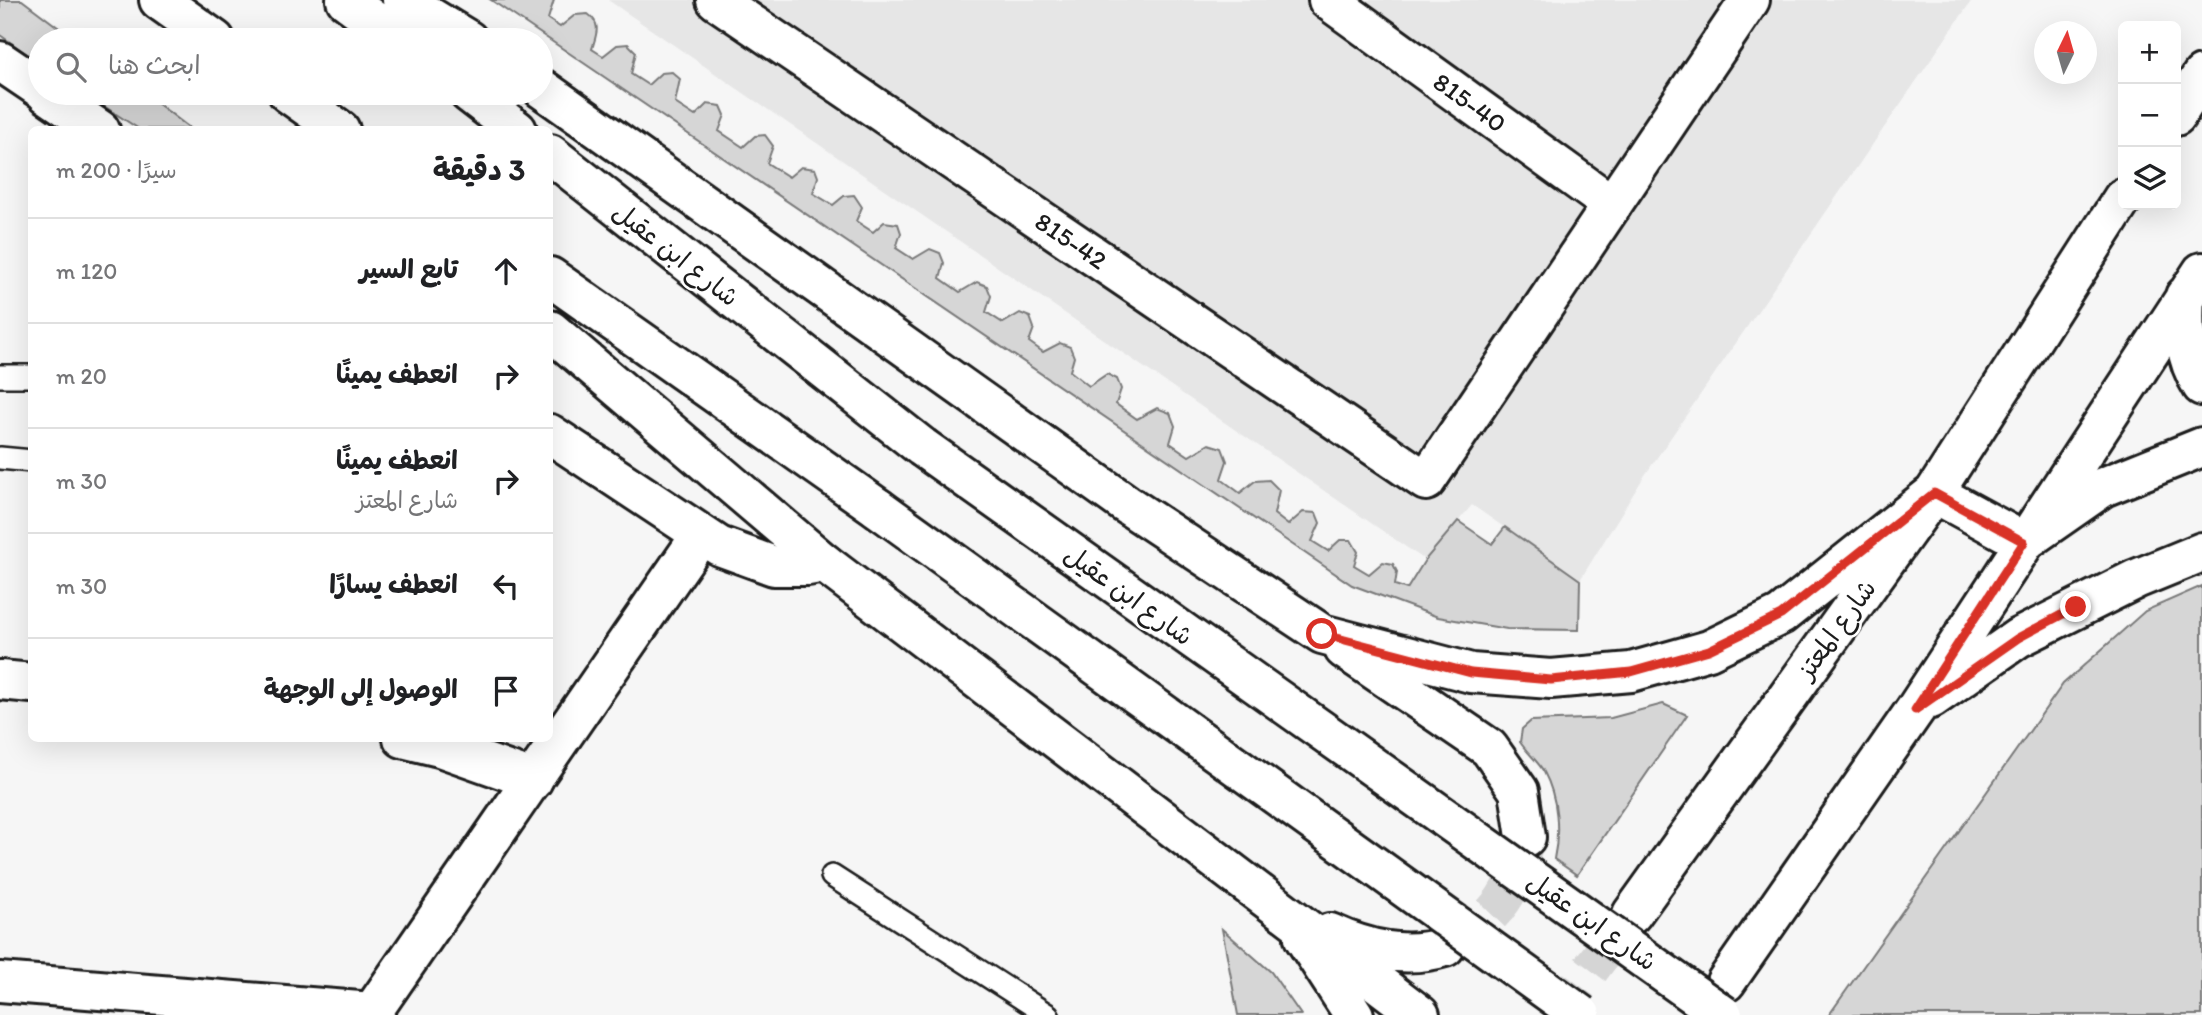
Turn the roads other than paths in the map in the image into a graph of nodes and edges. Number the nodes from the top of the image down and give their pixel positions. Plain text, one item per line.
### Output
1 (159, 0) edge
2 (346, 0) edge
3 (402, 0) edge
4 (716, 0) edge
5 (1328, 0) edge
6 (1749, 0) edge
7 (198, 28) edge
8 (384, 28) edge
9 (448, 28) edge
10 (0, 61) edge
11 (2202, 75) edge
12 (28, 81) edge
13 (553, 97) edge
14 (64, 105) edge
15 (299, 105) edge
16 (304, 105) edge
17 (485, 105) edge
18 (2181, 108) edge
19 (94, 126) edge
20 (322, 126) edge
21 (334, 126) edge
22 (512, 126) edge
23 (553, 156) edge
24 (1612, 205) junction
25 (2118, 206) edge
26 (553, 279) edge
27 (2193, 284) edge
28 (553, 333) edge
29 (0, 376) edge
30 (28, 376) edge
31 (2202, 386) edge
32 (553, 436) edge
33 (2202, 447) edge
34 (0, 458) edge
35 (28, 461) edge
36 (1934, 493) junction
37 (701, 535) junction
38 (2024, 542) junction
39 (2202, 552) edge
40 (824, 563) junction
41 (1322, 634) junction
42 (0, 680) edge
43 (28, 682) edge
44 (1915, 710) junction
45 (419, 742) edge
46 (533, 780) junction
47 (1526, 837) tunnel mouth
48 (832, 876) dead end
49 (1632, 914) tunnel mouth
50 (1289, 916) junction
51 (1445, 947) tunnel mouth
52 (0, 982) edge
53 (1724, 998) edge
54 (229, 1009) edge
55 (371, 1014) edge
56 (1048, 1015) edge
57 (1354, 1015) edge
58 (1420, 1015) edge
59 (1581, 1015) edge

1 - 7 main road
2 - 8 main road
3 - 9 main road
4 - 24 main road, 815-42
5 - 24 main road, 815-40
6 - 24 main road
10 - 12 main road
11 - 18 main road
13 - 41 main road
14 - 19 main road
15 - 20 main road
16 - 21 main road
17 - 22 main road
23 - 53 main road, شارع ابن عقيل, bridge
25 - 36 main road, شارع المعتز
26 - 59 main road, bridge
27 - 31 main road
27 - 38 main road
28 - 40 main road
29 - 30 lane
32 - 37 main road
33 - 38 main road
34 - 35 lane
36 - 38 main road
36 - 41 main road
36 - 49 main road, شارع المعتز
37 - 40 main road
37 - 46 main road
38 - 44 main road
39 - 44 main road
40 - 50 main road
41 - 47 main road
42 - 43 main road
44 - 53 main road
45 - 46 main road
46 - 55 main road
48 - 56 lane
50 - 51 main road
50 - 57 main road
50 - 58 main road
52 - 54 main road
54 - 55 main road

